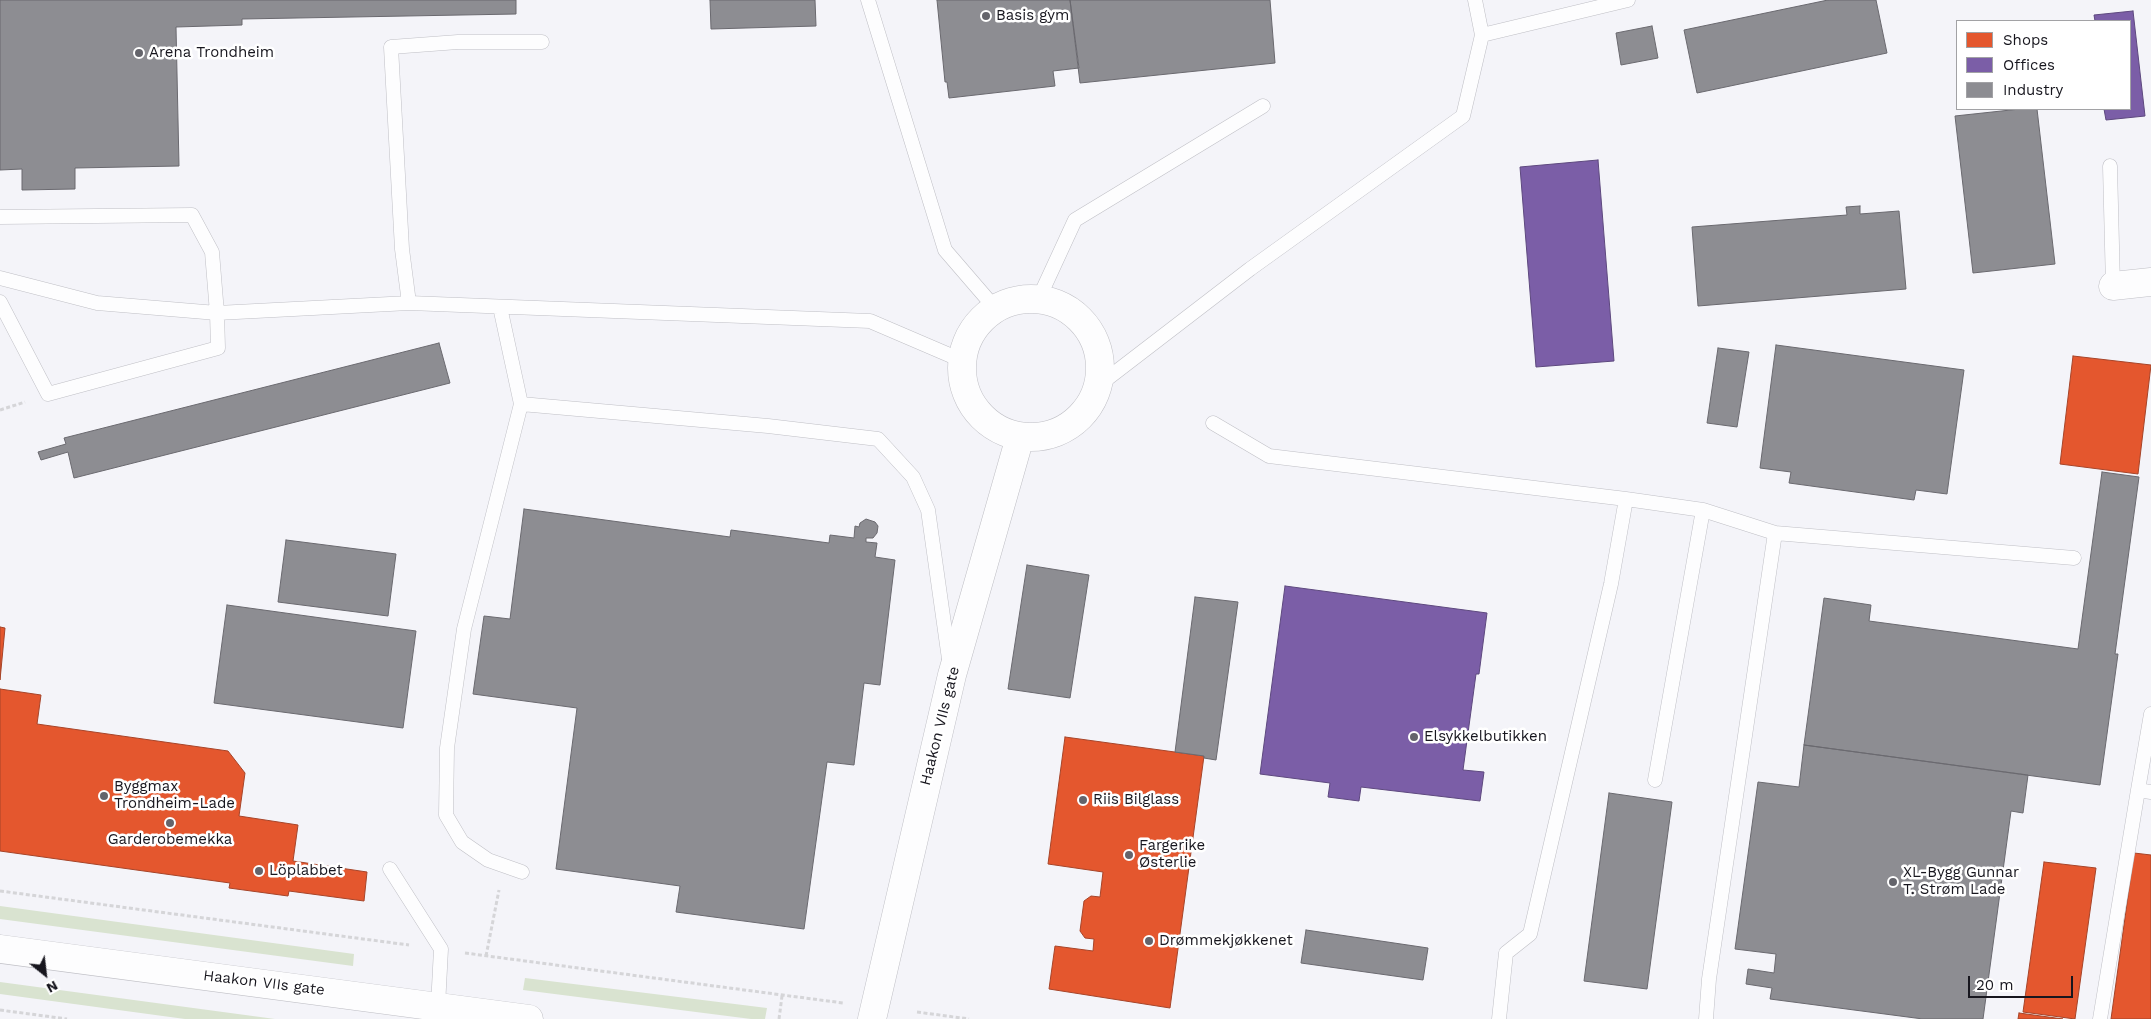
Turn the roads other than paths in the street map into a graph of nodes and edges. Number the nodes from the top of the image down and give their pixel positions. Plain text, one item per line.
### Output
1 (868, 0) edge
2 (1475, 0) edge
3 (1628, 0) edge
4 (1482, 35) junction
5 (542, 42) dead end
6 (1263, 106) dead end
7 (2110, 166) dead end
8 (0, 217) edge
9 (0, 278) edge
10 (2151, 282) edge
11 (2113, 286) joint
12 (1039, 298) junction
13 (0, 302) edge
14 (409, 303) junction
15 (500, 306) junction
16 (995, 308) junction
17 (217, 313) junction
18 (961, 360) junction
19 (1099, 385) junction
20 (521, 404) junction
21 (1213, 423) dead end
22 (1020, 437) junction
23 (1626, 499) junction
24 (1703, 510) junction
25 (1775, 533) junction
26 (2074, 558) dead end
27 (952, 675) junction
28 (2151, 714) edge
29 (1655, 780) dead end
30 (2145, 791) edge
31 (390, 869) dead end
32 (522, 872) dead end
33 (0, 949) edge
34 (438, 1006) junction
35 (529, 1019) edge
36 (872, 1019) edge
37 (1498, 1019) edge
38 (1706, 1019) edge
39 (2100, 1019) edge

1 - 16 lane
2 - 4 lane
3 - 4 lane
4 - 19 lane
5 - 14 lane
6 - 12 lane
7 - 11 lane
8 - 17 lane
9 - 17 lane
10 - 11 street
12 - 16 street
12 - 19 street
13 - 17 lane
14 - 15 lane
14 - 17 lane
15 - 18 lane
15 - 20 lane
16 - 18 street
18 - 22 street
19 - 22 street
20 - 27 lane
20 - 32 lane
21 - 23 lane
22 - 27 street, Haakon VIIs gate
23 - 24 lane
23 - 37 lane
24 - 25 lane
24 - 29 lane
25 - 26 lane
25 - 38 lane
27 - 36 street, Haakon VIIs gate
28 - 30 lane
30 - 39 lane
31 - 34 lane
33 - 34 street, Haakon VIIs gate
34 - 35 street, Haakon VIIs gate

